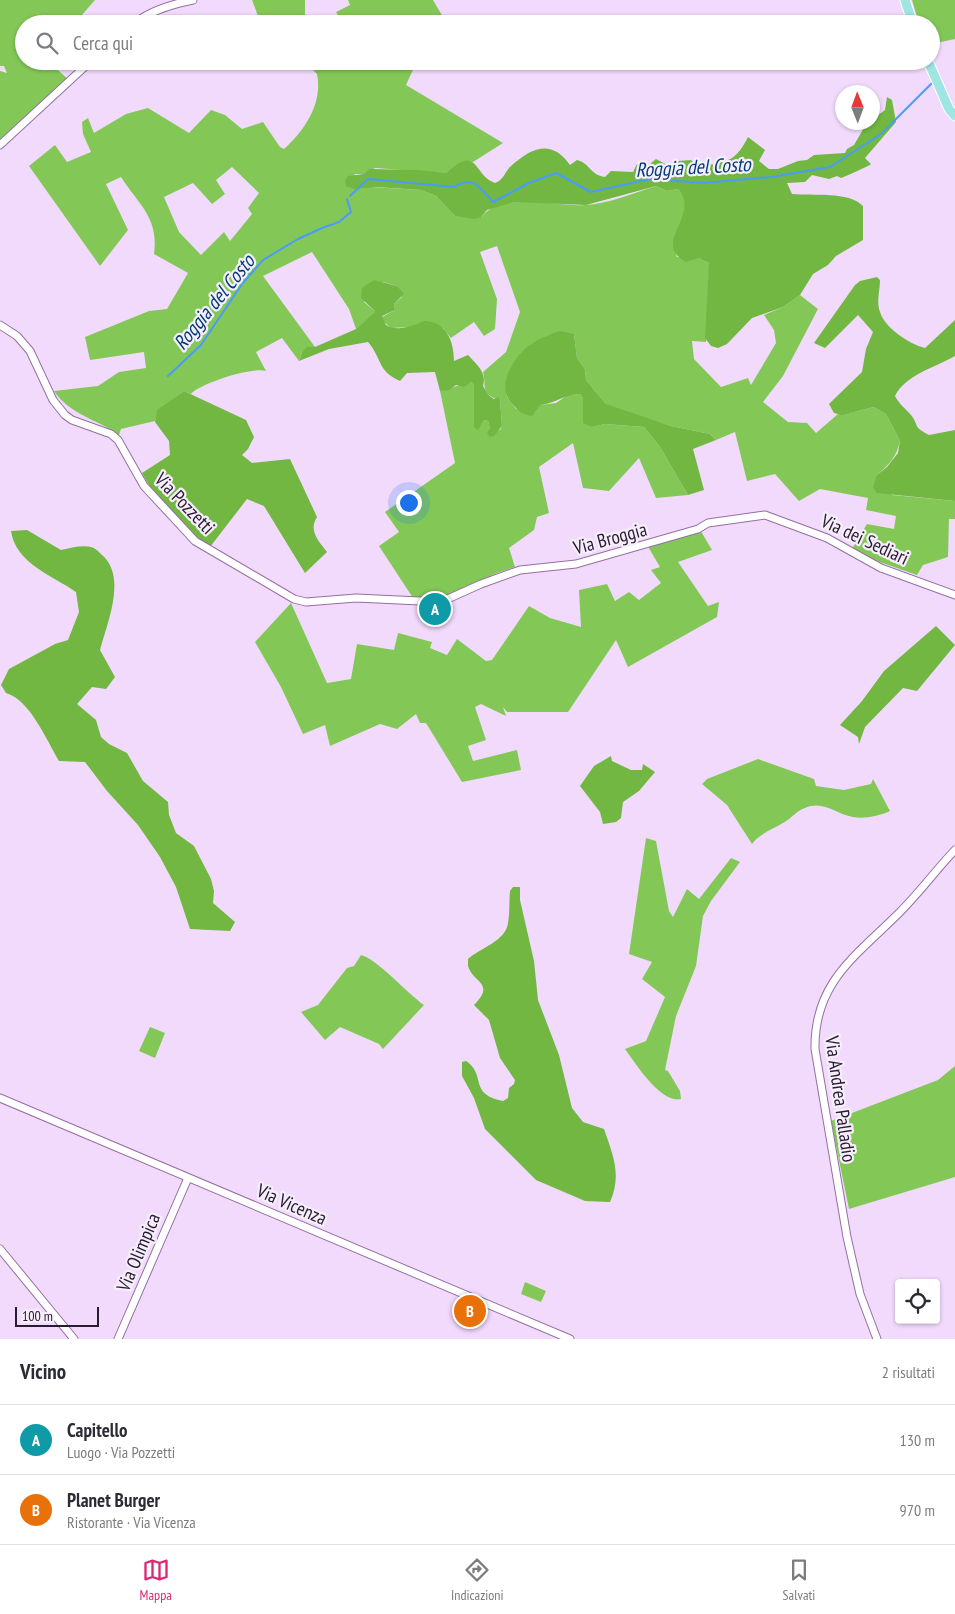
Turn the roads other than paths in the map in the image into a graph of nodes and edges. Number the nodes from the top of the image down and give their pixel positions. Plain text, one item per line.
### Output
1 (193, 0) edge
2 (905, 0) edge
3 (148, 15) edge
4 (911, 15) edge
5 (81, 70) edge
6 (932, 70) edge
7 (955, 116) edge
8 (1, 144) edge
9 (0, 325) edge
10 (788, 522) joint
11 (955, 595) edge
12 (442, 602) joint
13 (955, 850) edge
14 (0, 1098) edge
15 (188, 1178) junction
16 (0, 1249) edge
17 (74, 1339) edge
18 (118, 1339) edge
19 (570, 1339) edge
20 (877, 1339) edge

1 - 3 street
2 - 4 main road
5 - 8 street
6 - 7 main road
9 - 12 street, Via Pozzetti
10 - 11 street, Via dei Sediari
10 - 12 street, Via Broggia
13 - 20 street, Via Andrea Palladio
14 - 15 street, Via Vicenza
15 - 18 street, Via Olimpica
15 - 19 street, Via Vicenza
16 - 17 street

